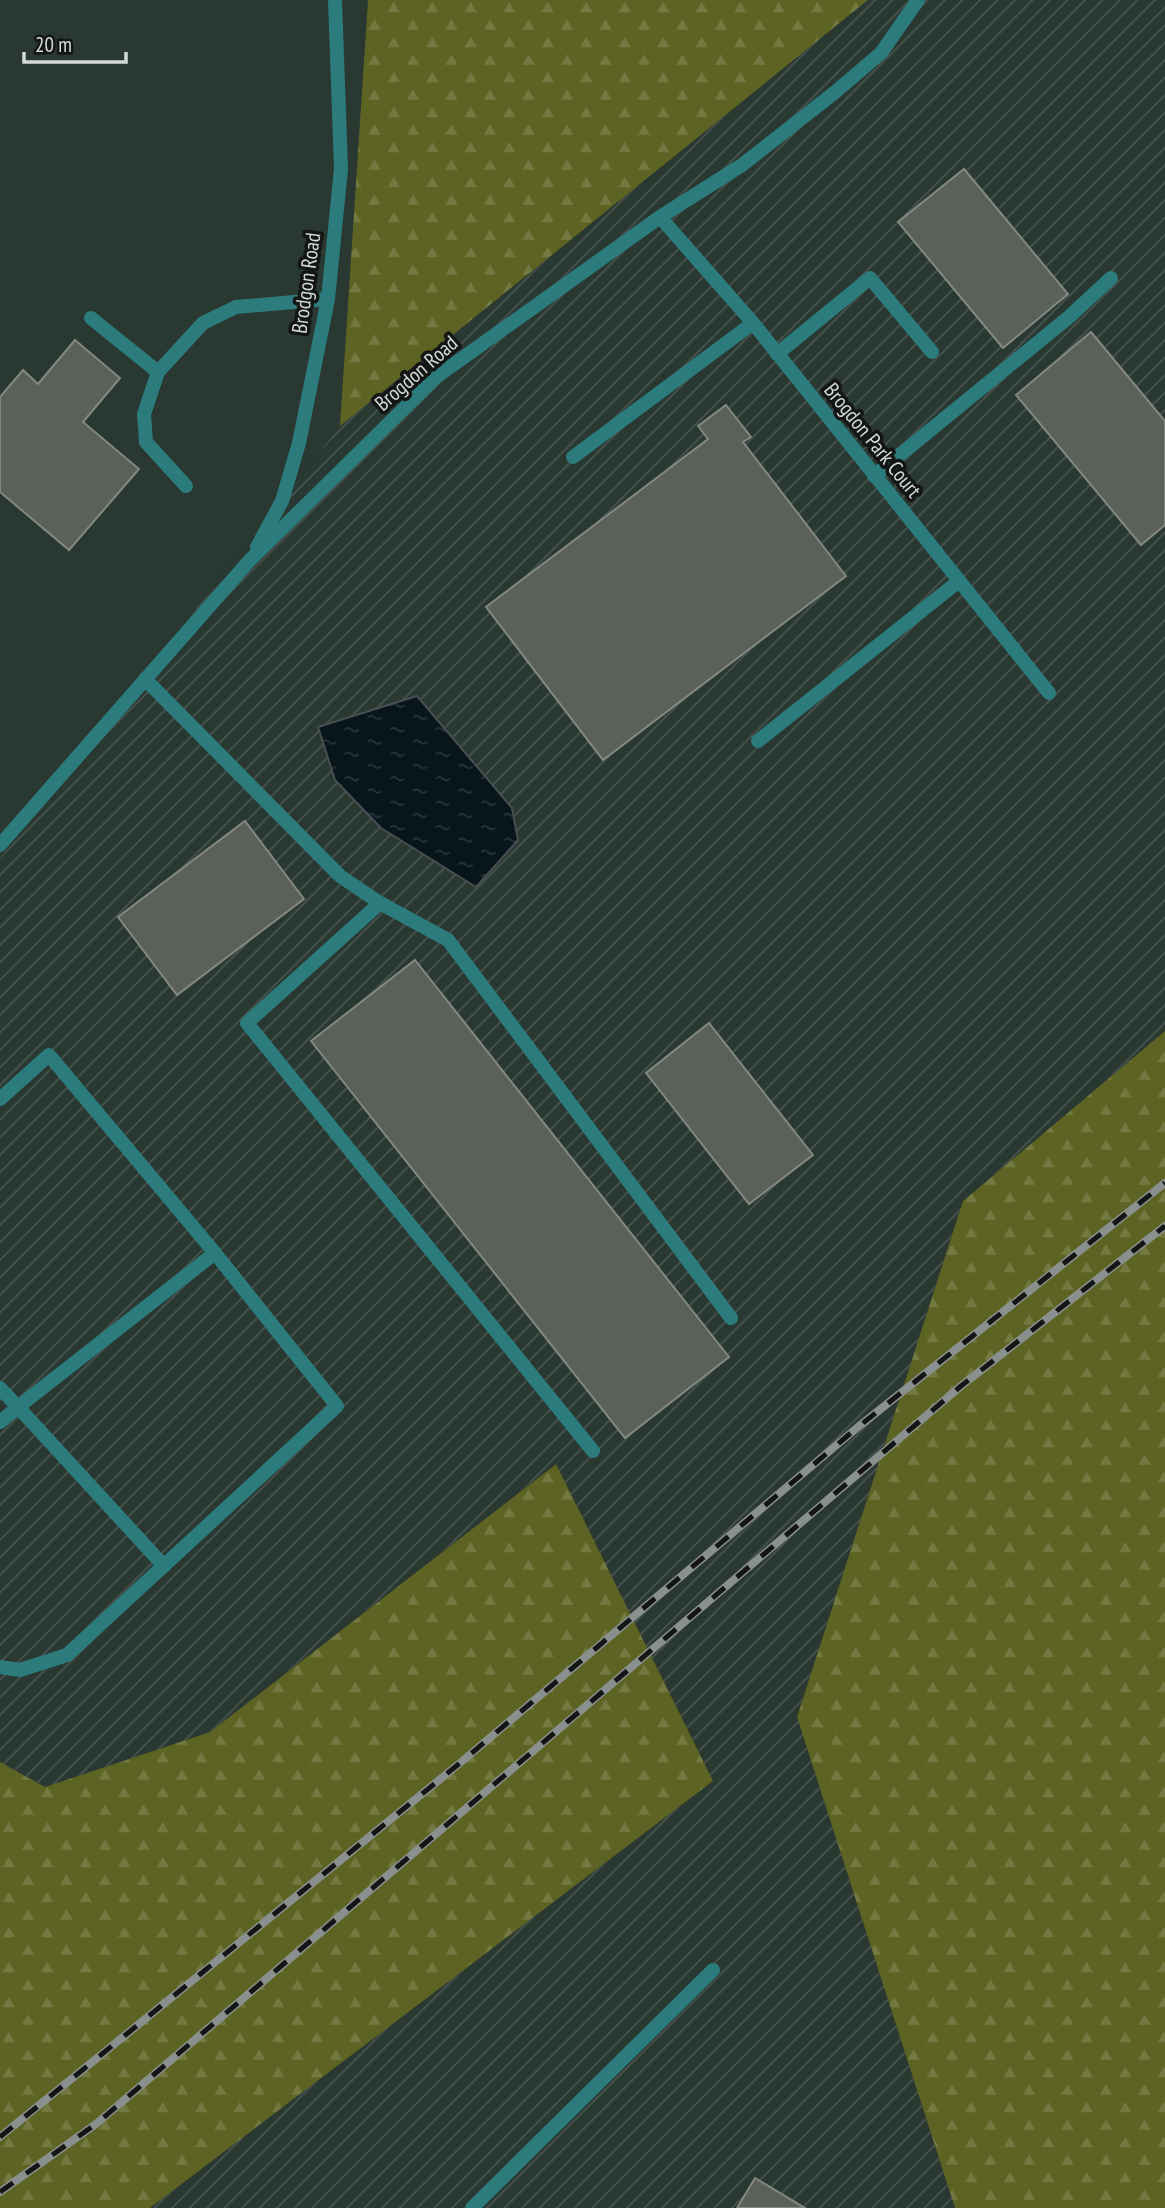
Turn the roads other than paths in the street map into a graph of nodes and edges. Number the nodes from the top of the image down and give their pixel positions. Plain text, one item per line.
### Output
1 (335, 0) edge
2 (918, 0) edge
3 (660, 217) junction
4 (1111, 278) dead end
5 (328, 299) junction
6 (92, 317) dead end
7 (753, 323) junction
8 (932, 352) dead end
9 (777, 354) junction
10 (158, 372) junction
11 (573, 457) dead end
12 (874, 476) junction
13 (186, 486) dead end
14 (250, 561) junction
15 (959, 582) junction
16 (145, 679) junction
17 (1049, 694) dead end
18 (758, 741) dead end
19 (0, 845) edge
20 (380, 903) junction
21 (0, 1099) edge
22 (215, 1253) junction
23 (730, 1318) dead end
24 (0, 1388) edge
25 (18, 1407) junction
26 (0, 1422) edge
27 (593, 1451) dead end
28 (164, 1566) junction
29 (0, 1667) edge
30 (713, 1970) dead end
31 (472, 2208) edge

1 - 5 street, Brodgon Road
2 - 3 street, Brogdon Road
3 - 7 street, Brogdon Park Court
3 - 14 street, Brogdon Road
4 - 12 street
5 - 10 street
5 - 14 street, Brodgon Road
6 - 10 street
7 - 9 street, Brogdon Park Court
7 - 11 street
8 - 9 street
9 - 12 street, Brogdon Park Court
10 - 13 street
12 - 15 street, Brogdon Park Court
14 - 16 street, Brogdon Road
15 - 17 street, Brogdon Park Court
15 - 18 street
16 - 19 street, Brogdon Road
16 - 20 street
20 - 23 street
20 - 27 street
21 - 22 street
22 - 25 street
22 - 28 street
24 - 25 street
25 - 26 street
25 - 28 street
28 - 29 street
30 - 31 street

